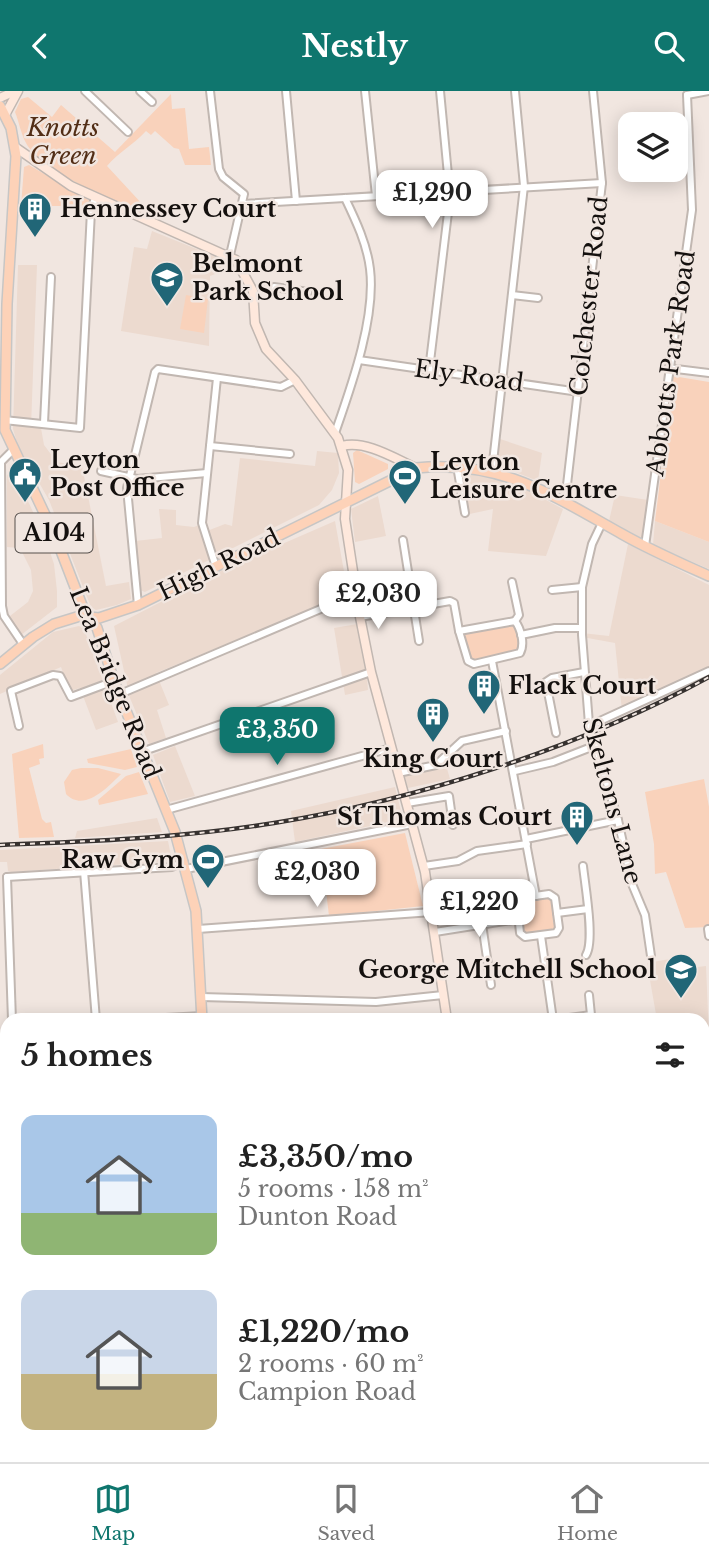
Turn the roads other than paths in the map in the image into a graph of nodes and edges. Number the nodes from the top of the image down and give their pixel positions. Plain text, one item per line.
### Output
1 (17, 91) edge
2 (85, 91) edge
3 (140, 91) edge
4 (210, 91) edge
5 (286, 91) edge
6 (365, 91) edge
7 (440, 91) edge
8 (515, 91) edge
9 (593, 91) edge
10 (709, 91) edge
11 (686, 93) edge
12 (0, 98) edge
13 (152, 102) dead end
14 (0, 106) edge
15 (5, 115) junction
16 (128, 132) dead end
17 (15, 147) junction
18 (602, 183) junction
19 (524, 186) junction
20 (449, 190) junction
21 (376, 196) junction
22 (95, 198) junction
23 (345, 198) junction
24 (296, 201) junction
25 (243, 204) junction
26 (5, 243) edge
27 (230, 255) junction
28 (51, 277) dead end
29 (274, 287) tunnel mouth
30 (308, 292) dead end
31 (512, 295) junction
32 (538, 298) dead end
33 (4, 304) edge
34 (359, 360) junction
35 (668, 368) junction
36 (429, 370) junction
37 (709, 373) edge
38 (217, 378) junction
39 (295, 380) junction
40 (502, 380) junction
41 (579, 392) junction
42 (2, 398) edge
43 (4, 420) junction
44 (44, 423) junction
45 (335, 433) junction
46 (210, 446) junction
47 (342, 446) junction
48 (10, 453) junction
49 (290, 454) dead end
50 (394, 460) junction
51 (457, 466) junction
52 (416, 468) junction
53 (101, 471) dead end
54 (492, 471) junction
55 (207, 473) junction
56 (398, 475) junction
57 (129, 478) junction
58 (565, 502) junction
59 (345, 503) junction
60 (465, 513) dead end
61 (602, 523) junction
62 (403, 540) dead end
63 (645, 546) junction
64 (216, 567) junction
65 (709, 576) edge
66 (512, 582) dead end
67 (582, 587) junction
68 (552, 590) dead end
69 (356, 594) junction
70 (138, 605) junction
71 (414, 607) junction
72 (360, 617) junction
73 (90, 618) junction
74 (515, 621) junction
75 (582, 628) junction
76 (459, 631) junction
77 (521, 635) junction
78 (419, 642) dead end
79 (23, 644) junction
80 (492, 661) junction
81 (0, 663) edge
82 (709, 671) edge
83 (584, 672) junction
84 (371, 673) junction
85 (114, 681) junction
86 (120, 694) junction
87 (19, 726) dead end
88 (589, 726) junction
89 (506, 731) junction
90 (556, 733) dead end
91 (594, 746) junction
92 (391, 748) junction
93 (144, 751) junction
94 (515, 771) junction
95 (398, 773) junction
96 (407, 803) junction
97 (166, 810) junction
98 (618, 820) junction
99 (412, 824) junction
100 (453, 825) dead end
101 (527, 842) junction
102 (185, 865) junction
103 (424, 866) junction
104 (583, 866) dead end
105 (1, 870) edge
106 (83, 871) junction
107 (6, 877) junction
108 (481, 889) dead end
109 (536, 896) junction
110 (588, 909) junction
111 (432, 912) junction
112 (557, 913) junction
113 (518, 919) junction
114 (484, 924) junction
115 (198, 929) junction
116 (4, 932) edge
117 (435, 932) junction
118 (541, 936) junction
119 (586, 955) dead end
120 (651, 956) dead end
121 (491, 985) dead end
122 (0, 995) edge
123 (10, 995) junction
124 (443, 995) junction
125 (589, 995) dead end
126 (201, 997) junction
127 (11, 1013) edge
128 (95, 1013) edge
129 (202, 1013) edge
130 (446, 1013) edge
131 (553, 1013) edge
132 (592, 1013) edge

1 - 12 main road
1 - 15 main road
2 - 16 street
3 - 13 street
4 - 25 street
5 - 24 street
6 - 21 street
7 - 20 street
8 - 19 street
9 - 18 street, Colchester Road
10 - 11 street
11 - 35 street, Abbotts Park Road
14 - 15 main road, Lea Bridge Road / A104
15 - 17 main road, Lea Bridge Road / A104
17 - 22 main road
17 - 26 main road, Lea Bridge Road / A104
18 - 19 street
18 - 41 street, Colchester Road
19 - 20 street
19 - 31 street
20 - 21 street
20 - 36 street
21 - 23 street
22 - 27 main road
22 - 44 street
23 - 24 street
23 - 34 street
24 - 25 street
25 - 27 street
26 - 33 main road, Lea Bridge Road / A104
27 - 39 main road
28 - 44 street
29 - 30 street
31 - 32 street
31 - 40 street
33 - 42 main road, Lea Bridge Road / A104
34 - 36 street, Ely Road
34 - 45 street
35 - 37 street
35 - 63 street, Abbotts Park Road
36 - 40 street, Ely Road
38 - 39 street
38 - 46 street
38 - 57 street
39 - 45 main road
40 - 41 street, Ely Road
40 - 54 street
41 - 58 street, Colchester Road
42 - 43 main road, Lea Bridge Road / A104
43 - 44 street
43 - 48 main road, Lea Bridge Road / A104
45 - 47 main road
46 - 49 street
46 - 55 street
47 - 50 main road
47 - 59 main road
48 - 73 main road, Lea Bridge Road / A104
48 - 79 street
50 - 52 main road
50 - 56 main road
51 - 52 main road, High Road
51 - 54 main road, High Road
51 - 60 street
52 - 56 main road, High Road
53 - 57 street
54 - 58 main road, High Road
55 - 57 street
55 - 64 street
56 - 59 main road, High Road
57 - 70 street
58 - 61 main road, High Road
59 - 64 main road, High Road
59 - 69 main road
61 - 63 main road, High Road
61 - 67 street, Skeltons Lane
62 - 71 street
63 - 65 main road, High Road
64 - 70 main road, High Road
66 - 74 street
67 - 68 street
67 - 75 street, Skeltons Lane
69 - 72 main road
69 - 86 street
70 - 73 main road, High Road
71 - 72 street
71 - 76 street
71 - 78 street
72 - 84 main road
73 - 79 main road, High Road
73 - 85 main road, Lea Bridge Road / A104
74 - 76 street
74 - 77 street
75 - 77 street
75 - 83 street, Skeltons Lane
76 - 80 street
77 - 80 street
79 - 81 main road, High Road
80 - 89 street
82 - 88 street
83 - 88 street, Skeltons Lane
83 - 90 street
84 - 92 main road
84 - 93 street
85 - 86 main road, Lea Bridge Road / A104
85 - 87 street
86 - 93 main road, Lea Bridge Road / A104
88 - 91 street, Skeltons Lane
89 - 94 street
89 - 95 street
91 - 94 street
91 - 98 street, Skeltons Lane
92 - 95 main road
92 - 97 street
93 - 97 main road, Lea Bridge Road / A104
94 - 101 street
95 - 96 main road
96 - 99 main road
96 - 100 street
97 - 102 main road, Lea Bridge Road / A104
98 - 101 street
98 - 120 street, Skeltons Lane
99 - 102 street
99 - 103 main road
101 - 103 street
101 - 109 street
102 - 106 street
102 - 115 main road, Lea Bridge Road / A104
103 - 111 main road
104 - 110 street
105 - 107 street
106 - 107 street
106 - 128 street
107 - 116 street
108 - 114 street
109 - 112 street
109 - 113 street
110 - 112 street
110 - 119 street
111 - 115 street
111 - 117 main road
112 - 118 street
113 - 114 street
113 - 118 street
114 - 117 street
114 - 121 street
115 - 126 main road, Lea Bridge Road / A104
116 - 123 street
117 - 124 main road
118 - 131 street
122 - 123 street
123 - 127 street
124 - 126 street
124 - 130 main road
125 - 132 street
126 - 129 main road, Lea Bridge Road / A104

